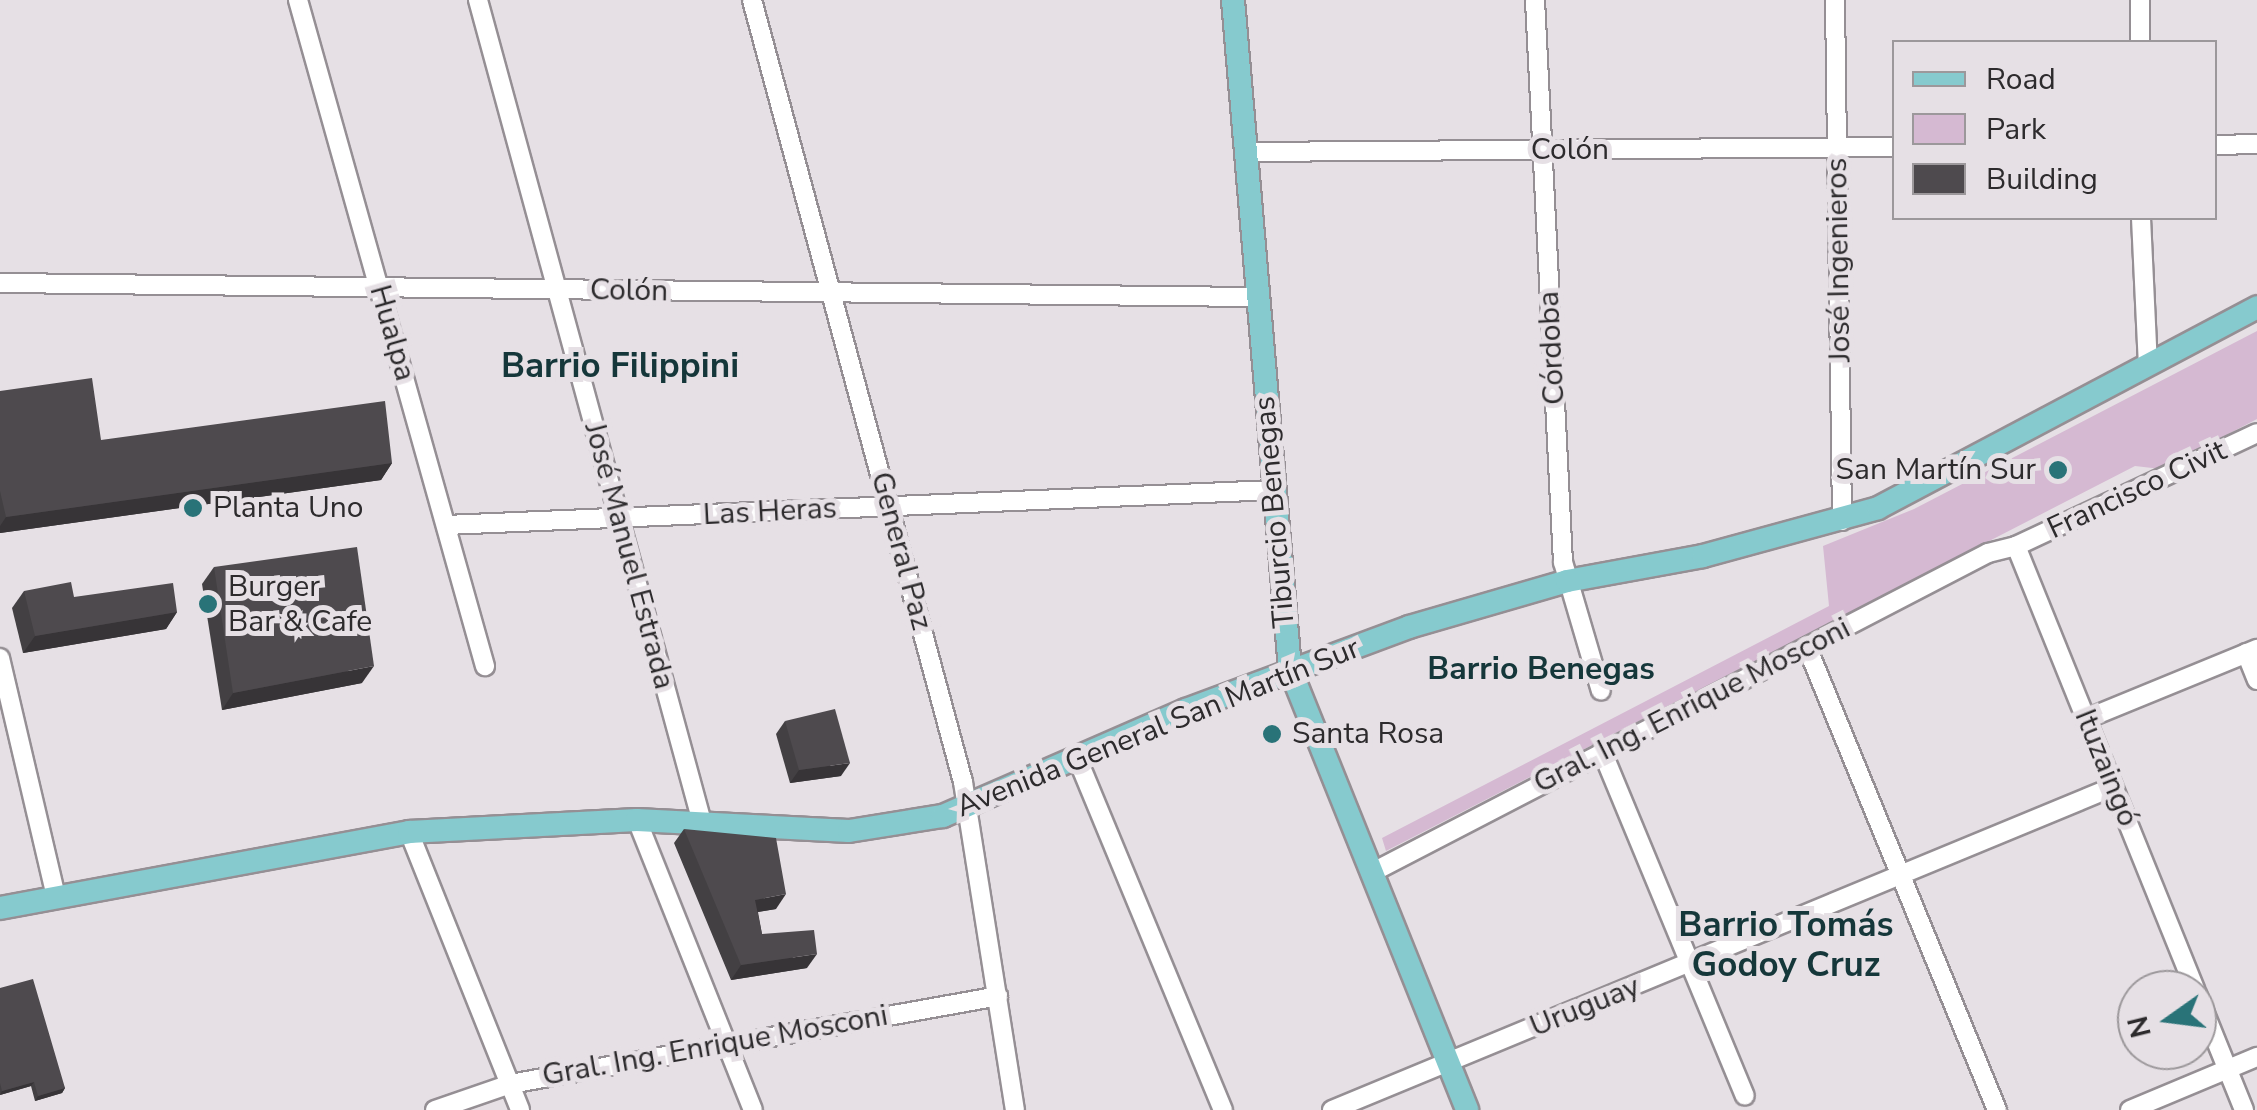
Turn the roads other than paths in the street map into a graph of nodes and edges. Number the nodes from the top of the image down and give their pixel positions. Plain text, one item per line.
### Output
1 (298, 0) edge
2 (478, 0) edge
3 (752, 0) edge
4 (1233, 0) edge
5 (1535, 0) edge
6 (1836, 0) edge
7 (2140, 0) edge
8 (2140, 40) edge
9 (2217, 144) edge
10 (2257, 144) edge
11 (1837, 148) junction
12 (1892, 148) edge
13 (1542, 150) junction
14 (1246, 152) junction
15 (2141, 220) edge
16 (0, 284) edge
17 (380, 288) junction
18 (557, 290) junction
19 (832, 294) junction
20 (1258, 297) junction
21 (2257, 307) edge
22 (2148, 364) junction
23 (2257, 433) edge
24 (1272, 490) junction
25 (888, 506) junction
26 (620, 519) junction
27 (1842, 521) junction
28 (446, 525) junction
29 (2016, 546) junction
30 (1567, 580) junction
31 (1806, 646) junction
32 (2252, 651) edge
33 (0, 658) edge
34 (486, 666) dead end
35 (1290, 669) junction
36 (2257, 680) edge
37 (1602, 691) dead end
38 (2086, 719) junction
39 (1602, 751) junction
40 (1078, 760) junction
41 (2114, 786) junction
42 (969, 809) junction
43 (638, 820) junction
44 (702, 822) junction
45 (409, 832) junction
46 (1370, 873) junction
47 (1900, 878) junction
48 (56, 896) junction
49 (0, 908) edge
50 (1691, 963) junction
51 (2187, 970) edge
52 (998, 996) junction
53 (726, 1042) junction
54 (2217, 1043) edge
55 (2257, 1058) edge
56 (1447, 1063) junction
57 (2228, 1070) junction
58 (510, 1084) junction
59 (1746, 1096) dead end
60 (435, 1110) edge
61 (520, 1110) edge
62 (753, 1110) edge
63 (1015, 1110) edge
64 (1223, 1110) edge
65 (1332, 1110) edge
66 (1467, 1110) edge
67 (1996, 1110) edge
68 (2130, 1110) edge
69 (2244, 1110) edge

1 - 17 street, Hualpa
2 - 18 street, José Manuel Estrada
3 - 19 street, General Paz
4 - 14 main road, Tiburcio Benegas
5 - 13 street, Córdoba
6 - 11 street, José Ingenieros
7 - 8 street
9 - 10 street
11 - 12 street, Colón
11 - 13 street, Colón
11 - 27 street, José Ingenieros
13 - 14 street, Colón
13 - 30 street, Córdoba
14 - 20 main road, Tiburcio Benegas
15 - 22 street
16 - 17 street, Colón
17 - 18 street, Colón
17 - 28 street, Hualpa
18 - 19 street, Colón
18 - 26 street, José Manuel Estrada
19 - 20 street, Colón
19 - 25 street, General Paz
20 - 24 main road, Tiburcio Benegas
21 - 22 main road, Avenida General San Martín Sur
22 - 27 main road, Avenida General San Martín Sur
23 - 29 street, Francisco Civit
24 - 25 street, Las Heras
24 - 35 main road, Tiburcio Benegas
25 - 26 street, Las Heras
25 - 42 street, General Paz
26 - 28 street, Las Heras
26 - 44 street, José Manuel Estrada
27 - 30 main road, Avenida General San Martín Sur
28 - 34 street, Hualpa
29 - 31 street, Gral. Ing. Enrique Mosconi
29 - 38 street, Ituzaingó
30 - 35 main road, Avenida General San Martín Sur
30 - 37 street, Córdoba
31 - 39 street, Gral. Ing. Enrique Mosconi
31 - 47 street
32 - 36 street
32 - 38 street
33 - 48 street
35 - 40 main road, Avenida General San Martín Sur
35 - 46 main road, Tiburcio Benegas
38 - 41 street, Ituzaingó
39 - 46 street, Gral. Ing. Enrique Mosconi
39 - 50 street
40 - 42 main road, Avenida General San Martín Sur
40 - 64 street
41 - 47 street, Uruguay
41 - 51 street, Ituzaingó
42 - 44 main road, Avenida General San Martín Sur
42 - 52 street, General Paz
43 - 44 main road, Avenida General San Martín Sur
43 - 45 main road, Avenida General San Martín Sur
43 - 53 street
45 - 48 main road, Avenida General San Martín Sur
45 - 58 street
46 - 56 main road, Tiburcio Benegas
47 - 50 street, Uruguay
47 - 67 street
48 - 49 main road, Avenida General San Martín Sur
50 - 56 street, Uruguay
50 - 59 street
52 - 53 street, Gral. Ing. Enrique Mosconi
52 - 63 street, General Paz
53 - 58 street, Gral. Ing. Enrique Mosconi
53 - 62 street
54 - 57 street, Ituzaingó
55 - 57 street
56 - 65 street, Uruguay
56 - 66 main road, Tiburcio Benegas
57 - 68 street
57 - 69 street, Ituzaingó
58 - 60 street, Gral. Ing. Enrique Mosconi
58 - 61 street

